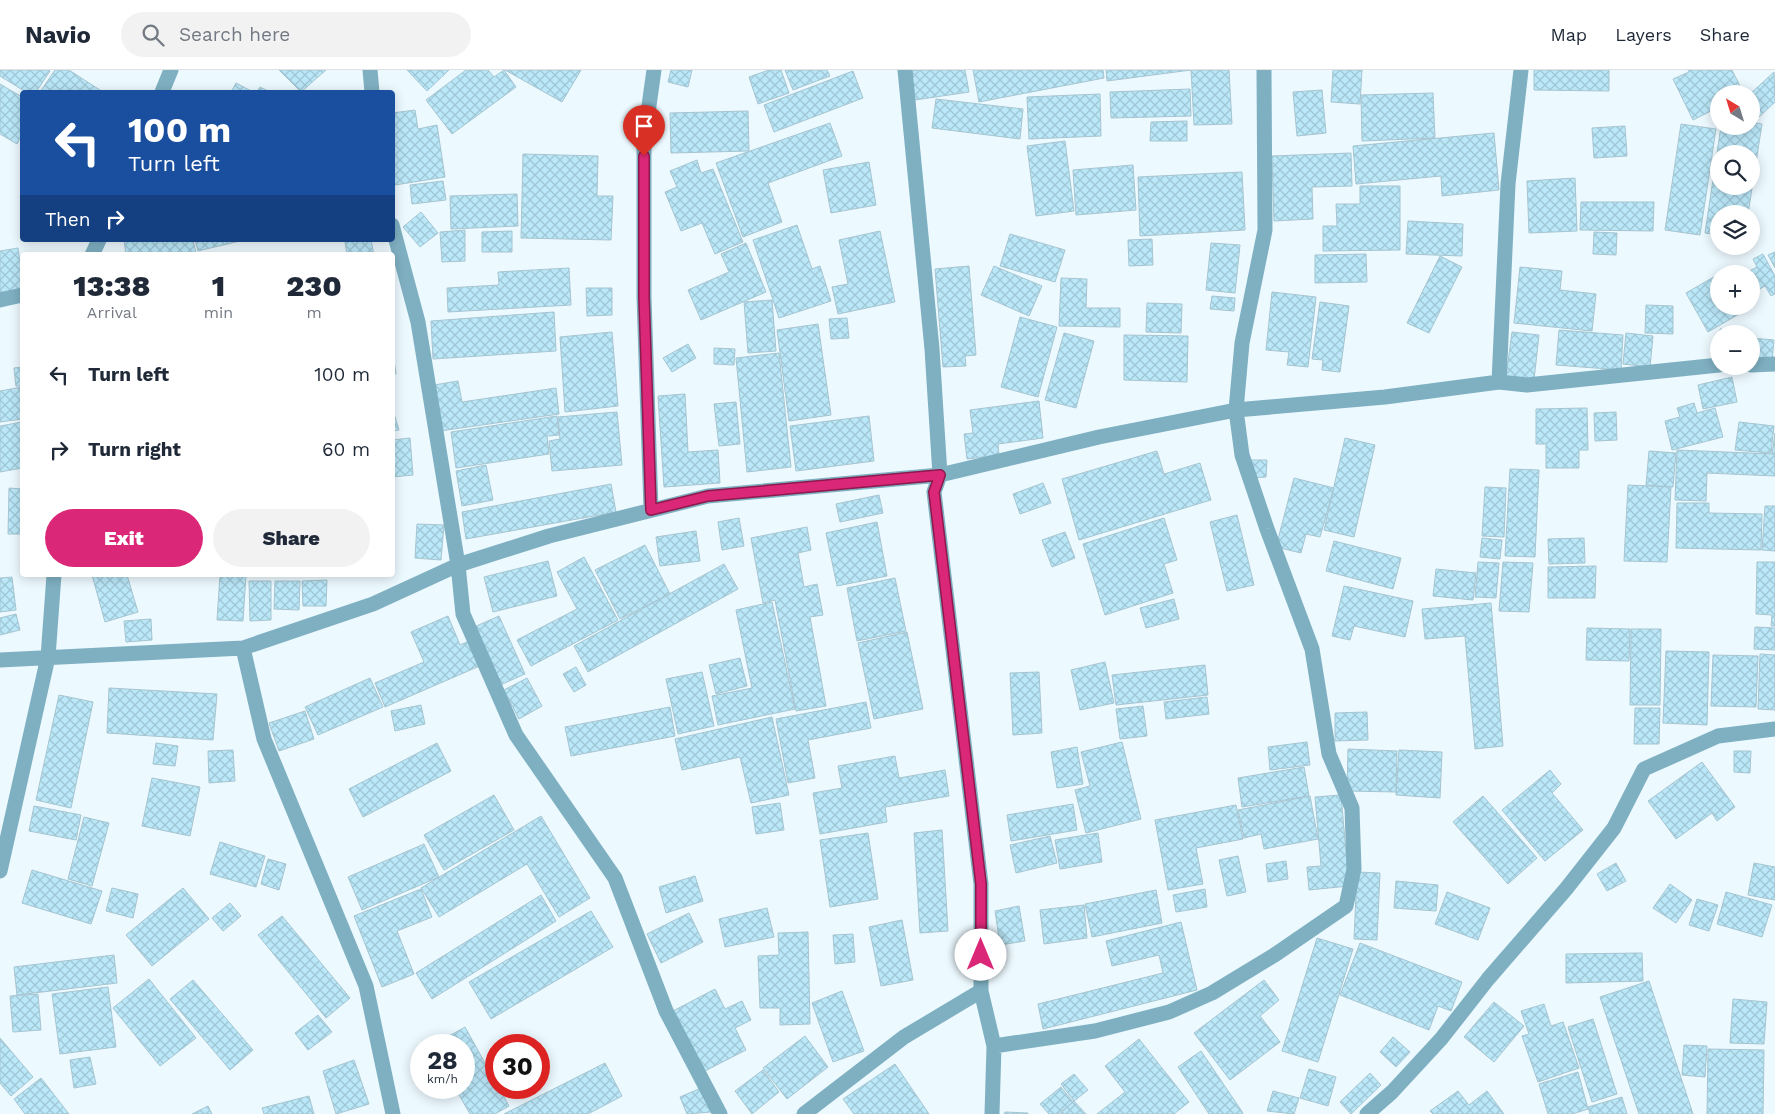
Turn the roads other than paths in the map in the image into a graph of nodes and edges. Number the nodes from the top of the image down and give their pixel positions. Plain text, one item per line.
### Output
1 (171, 70) edge
2 (370, 70) edge
3 (654, 70) edge
4 (905, 70) edge
5 (1264, 70) edge
6 (1521, 70) edge
7 (163, 90) edge
8 (372, 90) edge
9 (395, 236) edge
10 (20, 295) edge
11 (0, 300) edge
12 (1775, 364) edge
13 (1760, 365) edge
14 (1710, 366) edge
15 (1499, 382) junction
16 (1236, 410) junction
17 (940, 475) junction
18 (651, 510) junction
19 (458, 565) junction
20 (54, 577) edge
21 (243, 648) junction
22 (48, 657) junction
23 (0, 660) edge
24 (1775, 729) edge
25 (0, 871) edge
26 (981, 991) junction
27 (994, 1046) junction
28 (393, 1114) edge
29 (720, 1114) edge
30 (804, 1114) edge
31 (992, 1114) edge
32 (1367, 1114) edge

1 - 7 street
2 - 8 street
3 - 18 street
4 - 17 street
5 - 16 street
6 - 15 street
9 - 19 street
10 - 11 street
12 - 13 street
14 - 15 street
15 - 16 street
16 - 17 street
16 - 27 street
17 - 18 street
17 - 26 street
18 - 19 street
19 - 21 street
19 - 29 street
20 - 22 street
21 - 22 street
21 - 28 street
22 - 23 street
22 - 25 street
24 - 32 street
26 - 27 street
26 - 30 street
27 - 31 street

